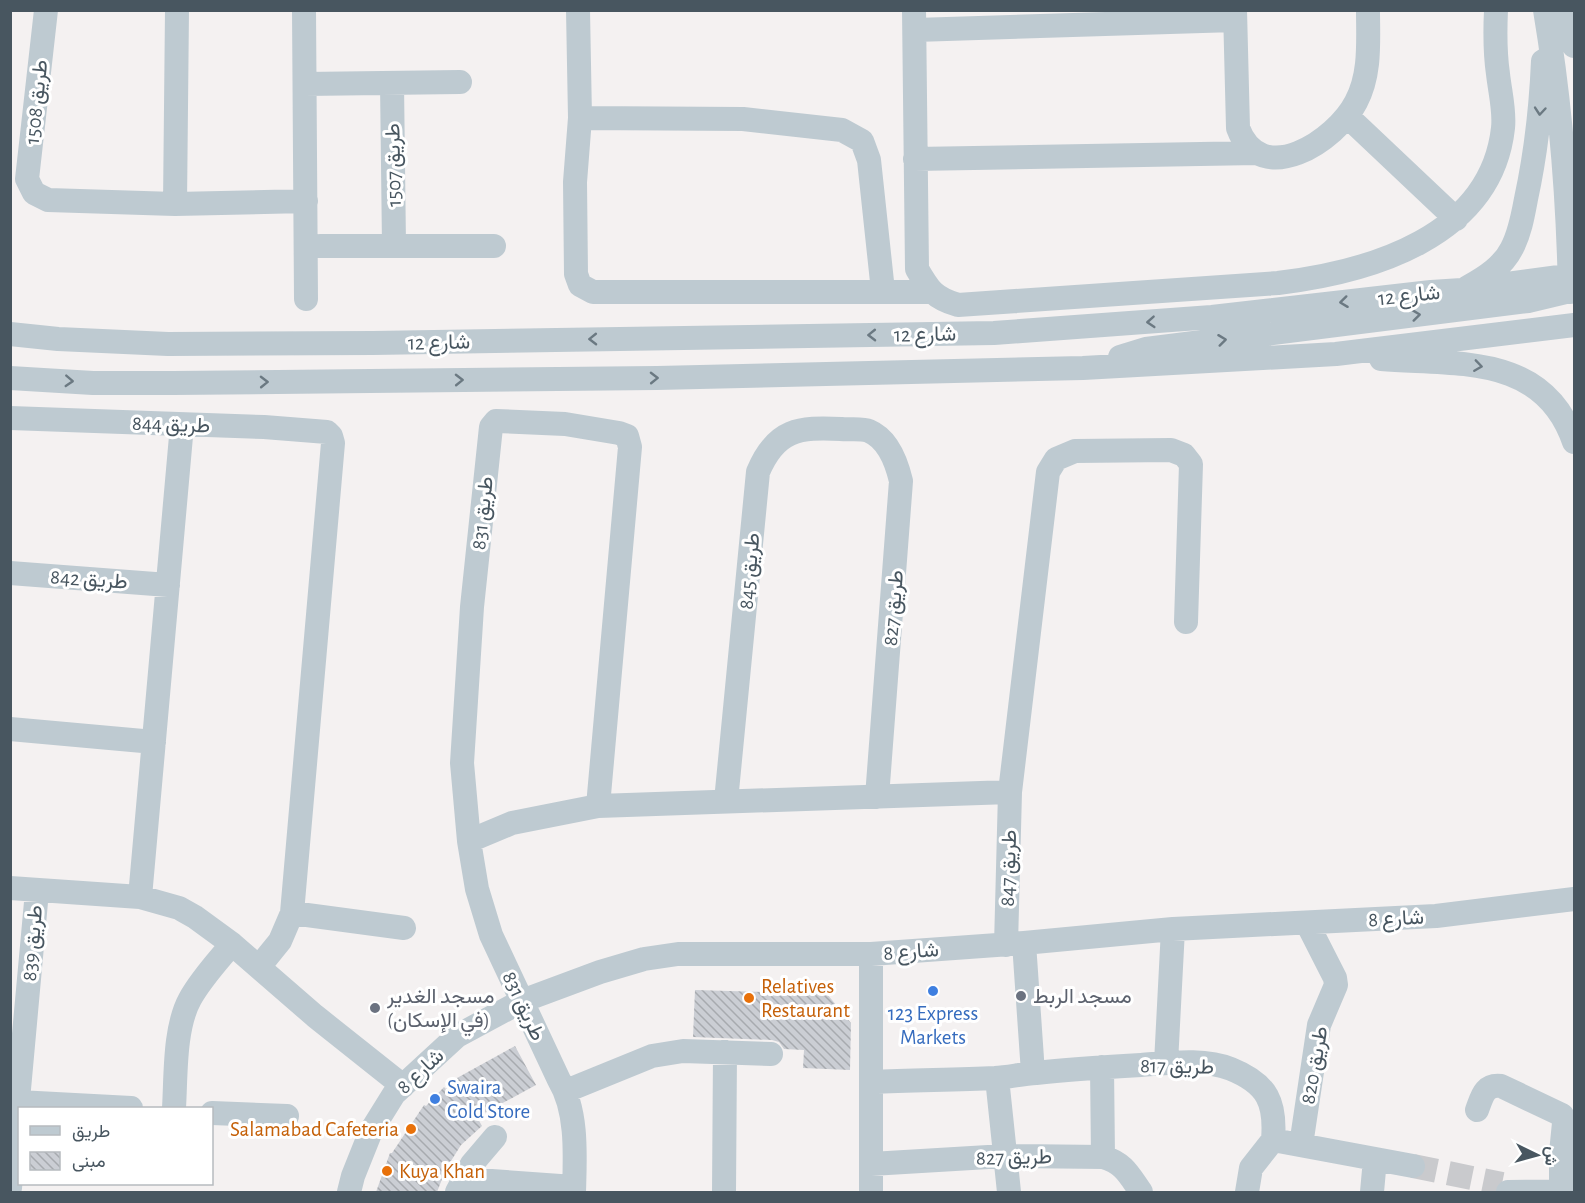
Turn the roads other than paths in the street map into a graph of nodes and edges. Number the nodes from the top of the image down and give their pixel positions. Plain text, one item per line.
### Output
1 (46, 10) edge
2 (177, 10) edge
3 (304, 10) edge
4 (578, 10) edge
5 (1368, 10) edge
6 (1496, 10) edge
7 (1544, 10) edge
8 (1567, 10) edge
9 (1235, 15) edge
10 (914, 20) edge
11 (1575, 46) edge
12 (460, 82) dead end
13 (392, 83) junction
14 (306, 84) junction
15 (1347, 116) junction
16 (580, 118) junction
17 (1257, 153) junction
18 (915, 159) junction
19 (306, 201) junction
20 (175, 204) junction
21 (1456, 219) junction
22 (320, 246) dead end
23 (394, 246) junction
24 (494, 246) dead end
25 (1573, 283) edge
26 (1462, 290) junction
27 (883, 291) junction
28 (930, 292) junction
29 (306, 299) dead end
30 (1574, 326) edge
31 (10, 334) edge
32 (1336, 354) junction
33 (1083, 368) junction
34 (10, 378) edge
35 (10, 418) edge
36 (182, 425) junction
37 (869, 431) joint
38 (1575, 442) edge
39 (10, 573) edge
40 (168, 585) junction
41 (1186, 622) dead end
42 (10, 729) edge
43 (154, 742) junction
44 (1010, 792) junction
45 (877, 797) junction
46 (726, 801) junction
47 (598, 807) junction
48 (469, 841) junction
49 (10, 888) edge
50 (37, 891) junction
51 (140, 897) junction
52 (1575, 900) edge
53 (292, 913) junction
54 (1307, 923) junction
55 (404, 928) dead end
56 (1173, 929) junction
57 (232, 944) junction
58 (1015, 944) junction
59 (871, 954) junction
60 (260, 967) junction
61 (522, 1001) junction
62 (725, 1052) junction
63 (771, 1054) dead end
64 (1166, 1063) junction
65 (1102, 1067) junction
66 (1033, 1073) junction
67 (997, 1078) junction
68 (872, 1082) junction
69 (403, 1086) junction
70 (566, 1091) junction
71 (18, 1102) junction
72 (112, 1107) edge
73 (174, 1107) edge
74 (1478, 1110) dead end
75 (213, 1113) edge
76 (287, 1116) dead end
77 (495, 1137) dead end
78 (1273, 1140) junction
79 (1301, 1145) junction
80 (1005, 1156) junction
81 (1102, 1157) junction
82 (1375, 1159) junction
83 (872, 1164) junction
84 (1413, 1166) tunnel mouth
85 (460, 1186) edge
86 (10, 1188) edge
87 (1506, 1189) tunnel mouth
88 (574, 1190) edge
89 (1568, 1190) edge
90 (349, 1192) edge
91 (724, 1192) edge
92 (871, 1192) edge
93 (1010, 1192) edge
94 (1141, 1192) edge
95 (1247, 1192) edge
96 (1372, 1192) edge

1 - 20 street, طريق 1508
2 - 20 street
3 - 14 street
4 - 16 street
5 - 15 street
6 - 21 street
7 - 25 street
7 -> 26 street
8 - 11 street
9 - 10 street
9 - 17 street
10 - 18 street
12 - 13 street
13 - 14 street
13 - 23 street, طريق 1507
14 - 19 street
15 - 17 street
15 - 21 street
16 - 27 street
16 - 27 street
17 - 18 street
18 - 28 street
19 - 20 street, طريق 1508
19 - 29 street
21 - 28 street
22 - 23 street
23 - 24 street
25 - 26 street, شارع 12
25 - 30 street
33 -> 25 street
26 -> 31 street, شارع 12
27 - 28 street
30 - 32 street, شارع 12
32 - 33 street, شارع 12
32 -> 38 street
34 -> 33 street, شارع 12
35 - 36 street, طريق 844
36 - 40 street
36 - 53 street, طريق 844
37 - 45 street, طريق 827
37 - 46 street, طريق 845
39 - 40 street, طريق 842
40 - 43 street
41 - 44 street, طريق 847
42 - 43 street
43 - 51 street
44 - 45 street
44 - 58 street, طريق 847
45 - 46 street
46 - 47 street
47 - 48 street
47 - 48 street, طريق 831
48 - 61 street, طريق 831
49 - 50 street
50 - 51 street
50 - 71 street, طريق 839
51 - 57 street
52 - 54 street, شارع 8
53 - 55 street
53 - 60 street
54 - 56 street, شارع 8
54 - 79 street, طريق 820
56 - 58 street, شارع 8
56 - 64 street
57 - 60 street
57 - 73 street
58 - 59 street, شارع 8
58 - 66 street, طريق 847
59 - 61 street, شارع 8
59 - 68 street
60 - 69 street
61 - 69 street, شارع 8
61 - 70 street, طريق 831
62 - 63 street
62 - 70 street
62 - 91 street
64 - 65 street, طريق 817
64 - 78 street, طريق 817
65 - 66 street, طريق 817
65 - 81 street
66 - 67 street, طريق 817
67 - 68 street, طريق 817
67 - 80 street
68 - 83 street
69 - 90 street, شارع 8
70 - 88 street, طريق 831
71 - 72 street
71 - 86 street, طريق 839
74 - 89 street
75 - 76 street
77 - 85 street, طريق 831
78 - 79 street
78 - 95 street
79 - 82 street
80 - 81 street, طريق 827
80 - 83 street, طريق 827
80 - 93 street
81 - 94 street, طريق 827
82 - 84 street
82 - 96 street
83 - 92 street
85 - 88 street, طريق 831
87 - 89 street

